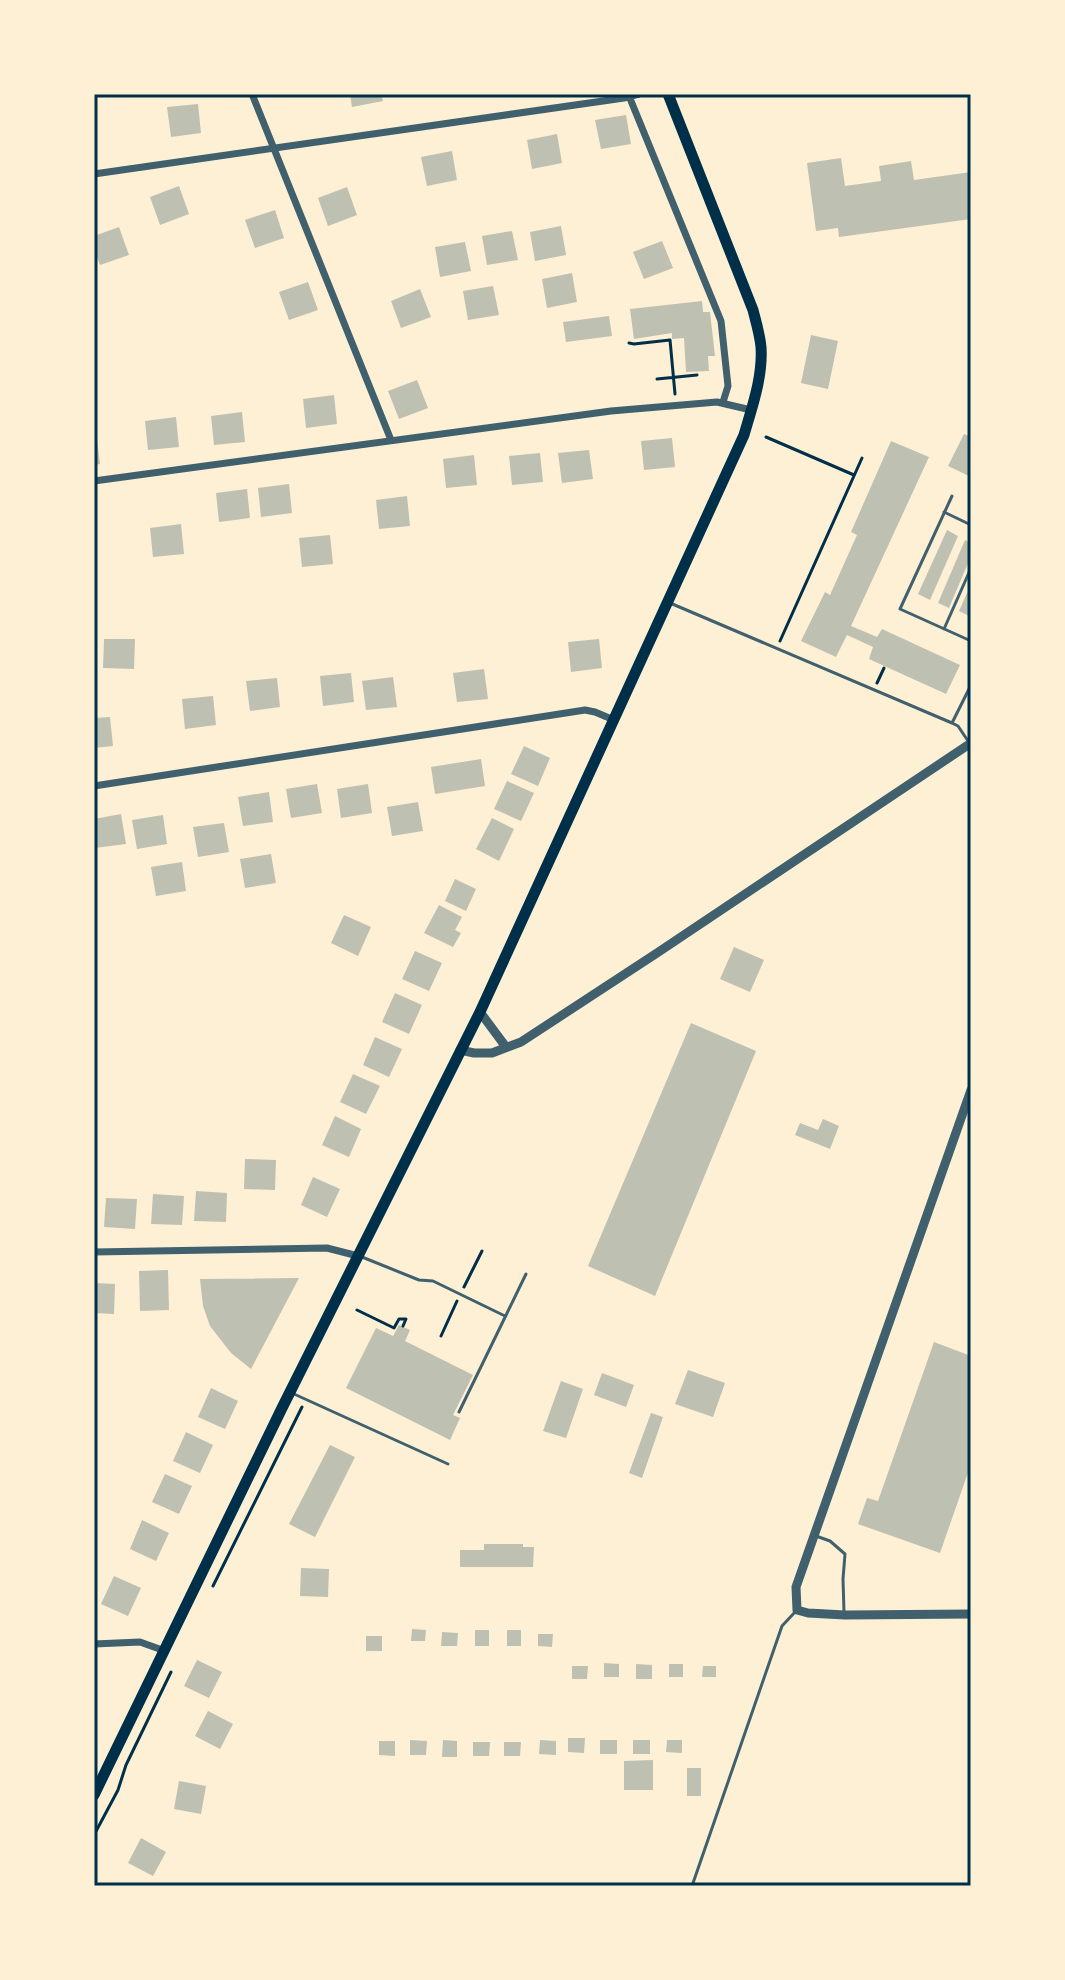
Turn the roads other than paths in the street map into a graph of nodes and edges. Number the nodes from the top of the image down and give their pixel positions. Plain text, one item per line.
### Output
1 (252, 94) edge
2 (639, 94) edge
3 (668, 94) edge
4 (628, 96) edge
5 (274, 150) junction
6 (94, 174) edge
7 (723, 402) junction
8 (751, 410) junction
9 (391, 440) junction
10 (94, 481) edge
11 (952, 496) dead end
12 (944, 512) junction
13 (971, 525) edge
14 (971, 568) edge
15 (668, 602) junction
16 (944, 629) junction
17 (971, 641) edge
18 (971, 685) edge
19 (614, 720) junction
20 (952, 723) junction
21 (970, 744) edge
22 (94, 786) edge
23 (480, 1012) junction
24 (506, 1047) junction
25 (460, 1050) junction
26 (971, 1090) edge
27 (94, 1252) edge
28 (358, 1256) junction
29 (526, 1274) dead end
30 (505, 1316) junction
31 (290, 1392) junction
32 (459, 1412) dead end
33 (448, 1464) dead end
34 (813, 1535) junction
35 (797, 1610) junction
36 (971, 1614) edge
37 (845, 1615) junction
38 (94, 1644) edge
39 (165, 1651) junction
40 (94, 1795) edge
41 (692, 1886) edge

1 - 5 street
2 - 4 street
3 - 8 main road
4 - 5 street
4 - 7 street
5 - 6 street
5 - 9 street
7 - 8 street
7 - 9 street
8 - 15 main road
9 - 10 street
11 - 12 lane
12 - 13 lane
12 - 16 lane
14 - 16 lane
15 - 19 main road
15 - 20 lane
16 - 17 lane
18 - 20 lane
19 - 22 street
19 - 23 main road
20 - 21 lane
21 - 24 street
23 - 24 street
23 - 25 main road
24 - 25 street
25 - 28 main road
26 - 34 street
27 - 28 street
28 - 30 lane
28 - 31 main road
29 - 30 lane
30 - 32 lane
31 - 33 lane
31 - 39 main road
34 - 35 street
34 - 37 lane
35 - 37 street
35 - 41 lane
36 - 37 street
38 - 39 street
39 - 40 main road

